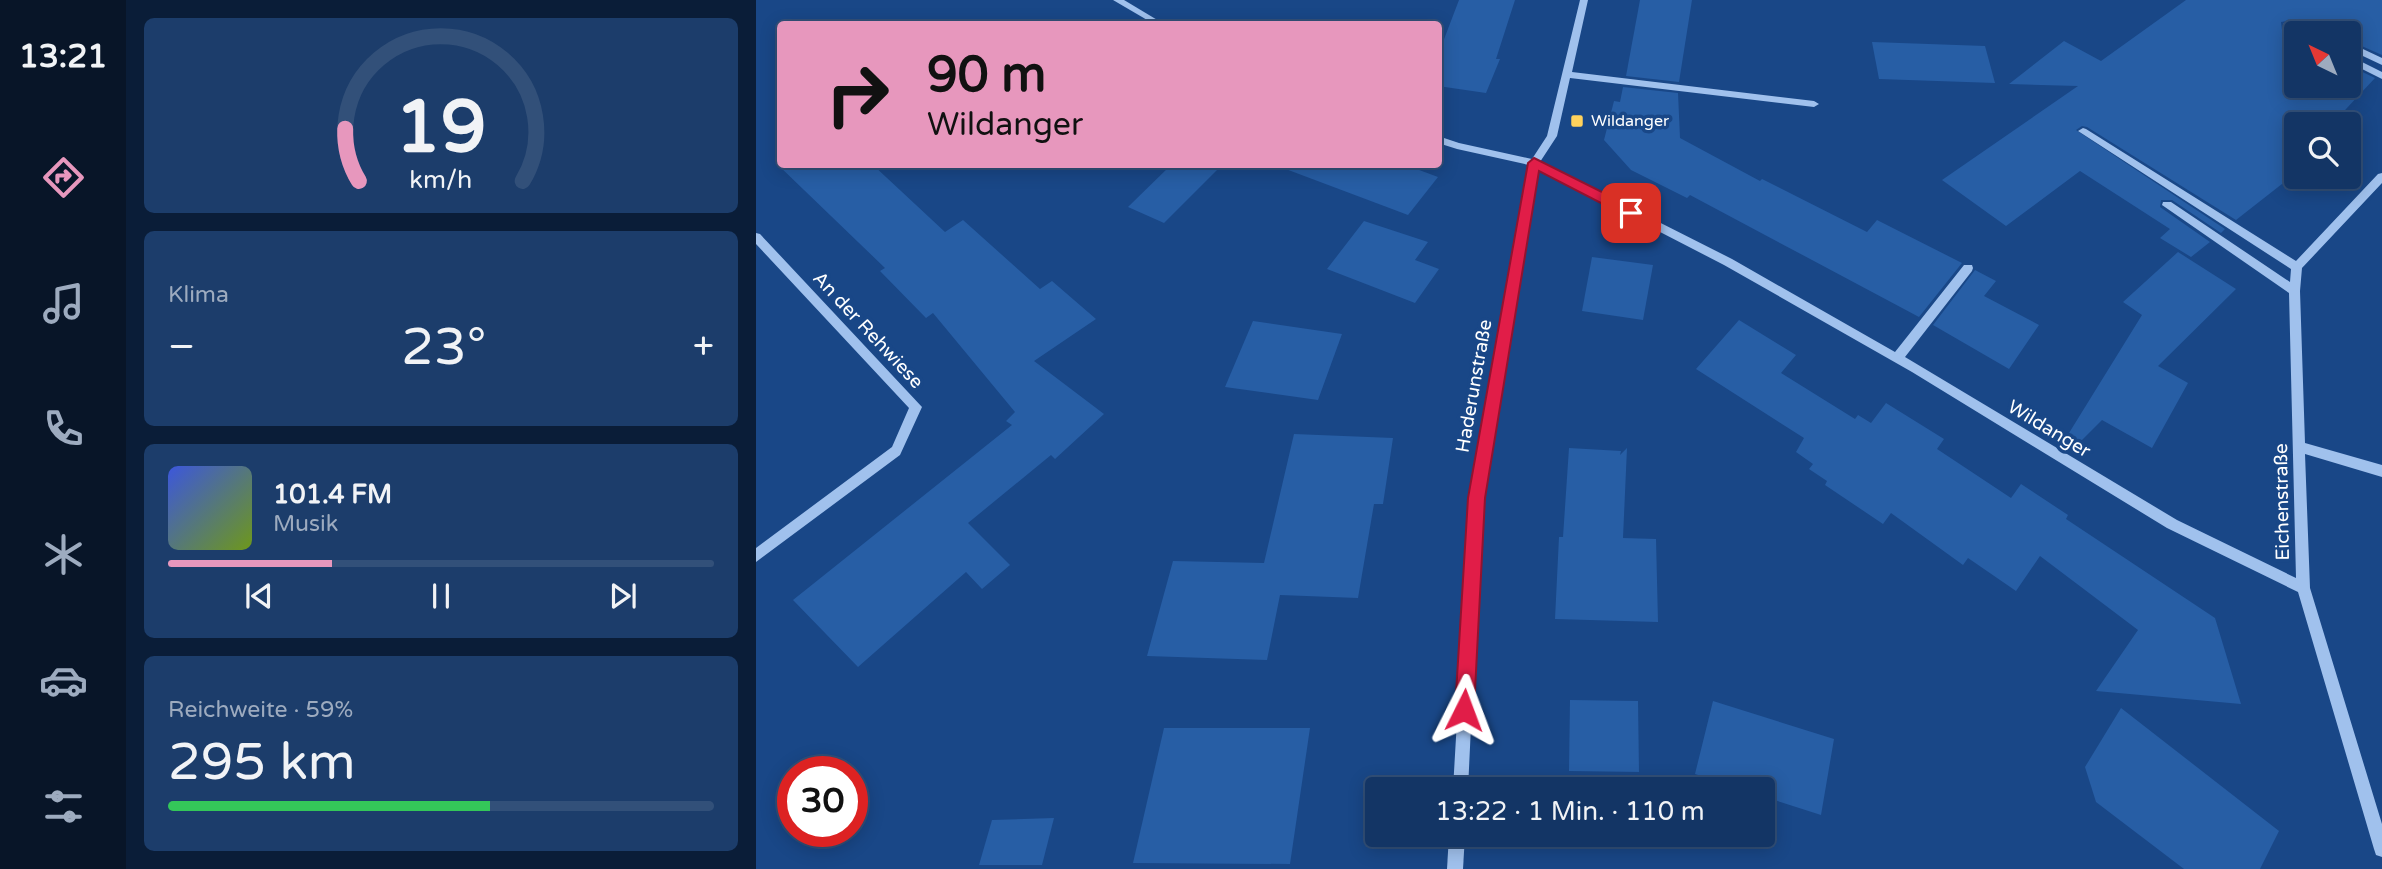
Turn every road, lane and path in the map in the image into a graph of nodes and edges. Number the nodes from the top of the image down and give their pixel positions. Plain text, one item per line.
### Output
1 (1117, 0) edge
2 (1584, 0) edge
3 (1155, 21) edge
4 (2361, 52) edge
5 (2382, 62) edge
6 (2361, 65) edge
7 (1567, 75) junction
8 (2382, 76) edge
9 (1814, 104) dead end
10 (2083, 131) dead end
11 (1442, 140) edge
12 (1534, 163) junction
13 (2382, 177) edge
14 (2167, 205) dead end
15 (756, 237) edge
16 (2297, 267) junction
17 (1968, 268) dead end
18 (2294, 291) junction
19 (1897, 358) junction
20 (2300, 447) junction
21 (2382, 471) edge
22 (756, 556) edge
23 (2303, 588) junction
24 (1461, 777) edge
25 (1456, 847) edge
26 (2382, 849) edge
27 (1455, 869) edge

1 - 3 street
2 - 7 street, Haderunstraße
4 - 5 street
6 - 8 street
7 - 9 street
7 - 12 street, Haderunstraße
10 - 16 street
11 - 12 street, Wildanger
12 - 19 street, Wildanger
12 - 24 street, Haderunstraße
13 - 16 street
14 - 18 street
15 - 22 street, An der Rehwiese
16 - 18 street, Eichenstraße
17 - 19 street
18 - 20 street, Eichenstraße
19 - 23 street, Wildanger
20 - 21 street
20 - 23 street, Eichenstraße
23 - 26 street, Eichenstraße
25 - 27 street

